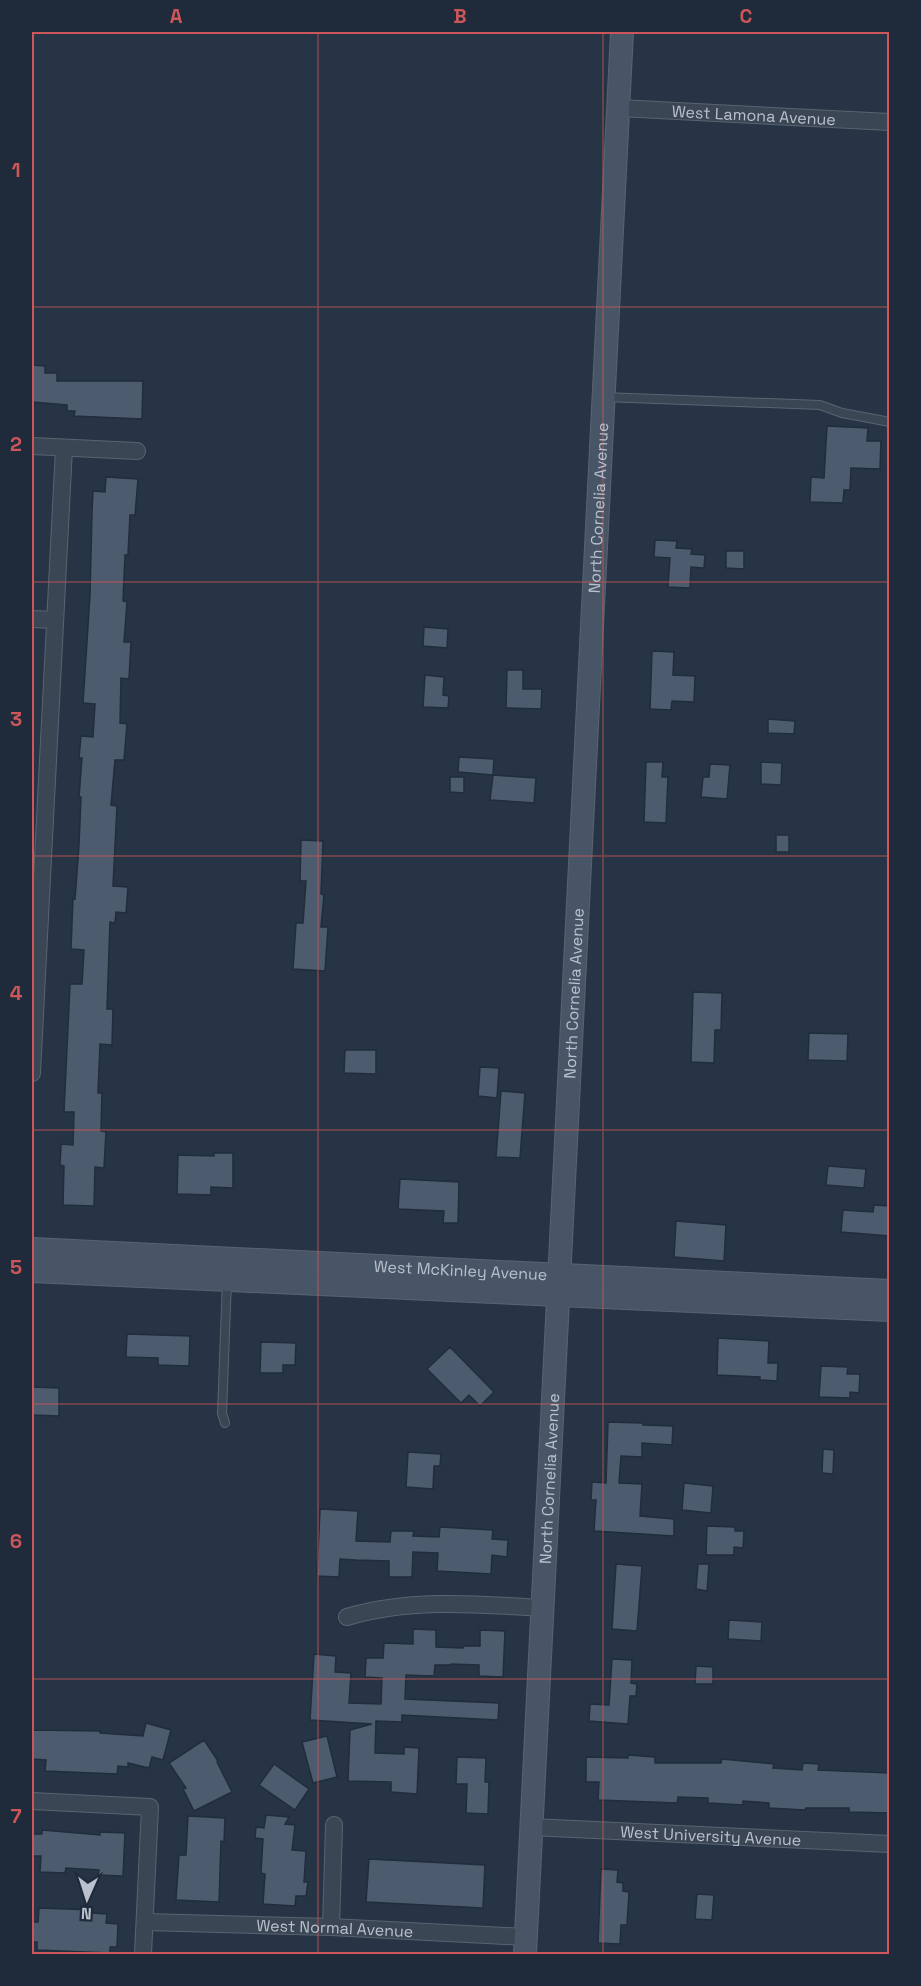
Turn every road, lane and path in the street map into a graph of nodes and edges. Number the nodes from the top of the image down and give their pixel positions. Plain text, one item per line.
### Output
1 (622, 32) edge
2 (619, 108) junction
3 (890, 122) edge
4 (603, 397) junction
5 (890, 422) edge
6 (32, 446) edge
7 (64, 448) junction
8 (137, 451) dead end
9 (32, 619) edge
10 (55, 620) junction
11 (38, 806) edge
12 (34, 984) edge
13 (32, 1073) edge
14 (32, 1249) edge
15 (32, 1271) edge
16 (227, 1279) junction
17 (558, 1285) junction
18 (890, 1291) edge
19 (890, 1310) edge
20 (225, 1423) dead end
21 (542, 1608) junction
22 (347, 1617) dead end
23 (32, 1801) edge
24 (334, 1825) dead end
25 (531, 1827) junction
26 (890, 1844) edge
27 (145, 1922) junction
28 (331, 1927) junction
29 (525, 1946) edge
30 (143, 1954) edge

1 - 2 street, North Cornelia Avenue
2 - 3 street, West Lamona Avenue
2 - 4 street, North Cornelia Avenue
4 - 5 lane
4 - 17 street, North Cornelia Avenue
6 - 7 street
7 - 8 street
7 - 10 street
9 - 10 street
10 - 11 street
11 - 12 street
12 - 13 street
14 - 17 street, West McKinley Avenue
15 - 16 street, West McKinley Avenue
16 - 17 street, West McKinley Avenue
16 - 20 lane
17 - 18 street, West McKinley Avenue
17 - 19 street, West McKinley Avenue
17 - 21 street, North Cornelia Avenue
21 - 22 street
21 - 25 street, North Cornelia Avenue
23 - 27 street
24 - 28 street
25 - 26 street, West University Avenue
25 - 29 street, North Cornelia Avenue
27 - 28 street, West Normal Avenue
27 - 30 street
28 - 29 street, West Normal Avenue

